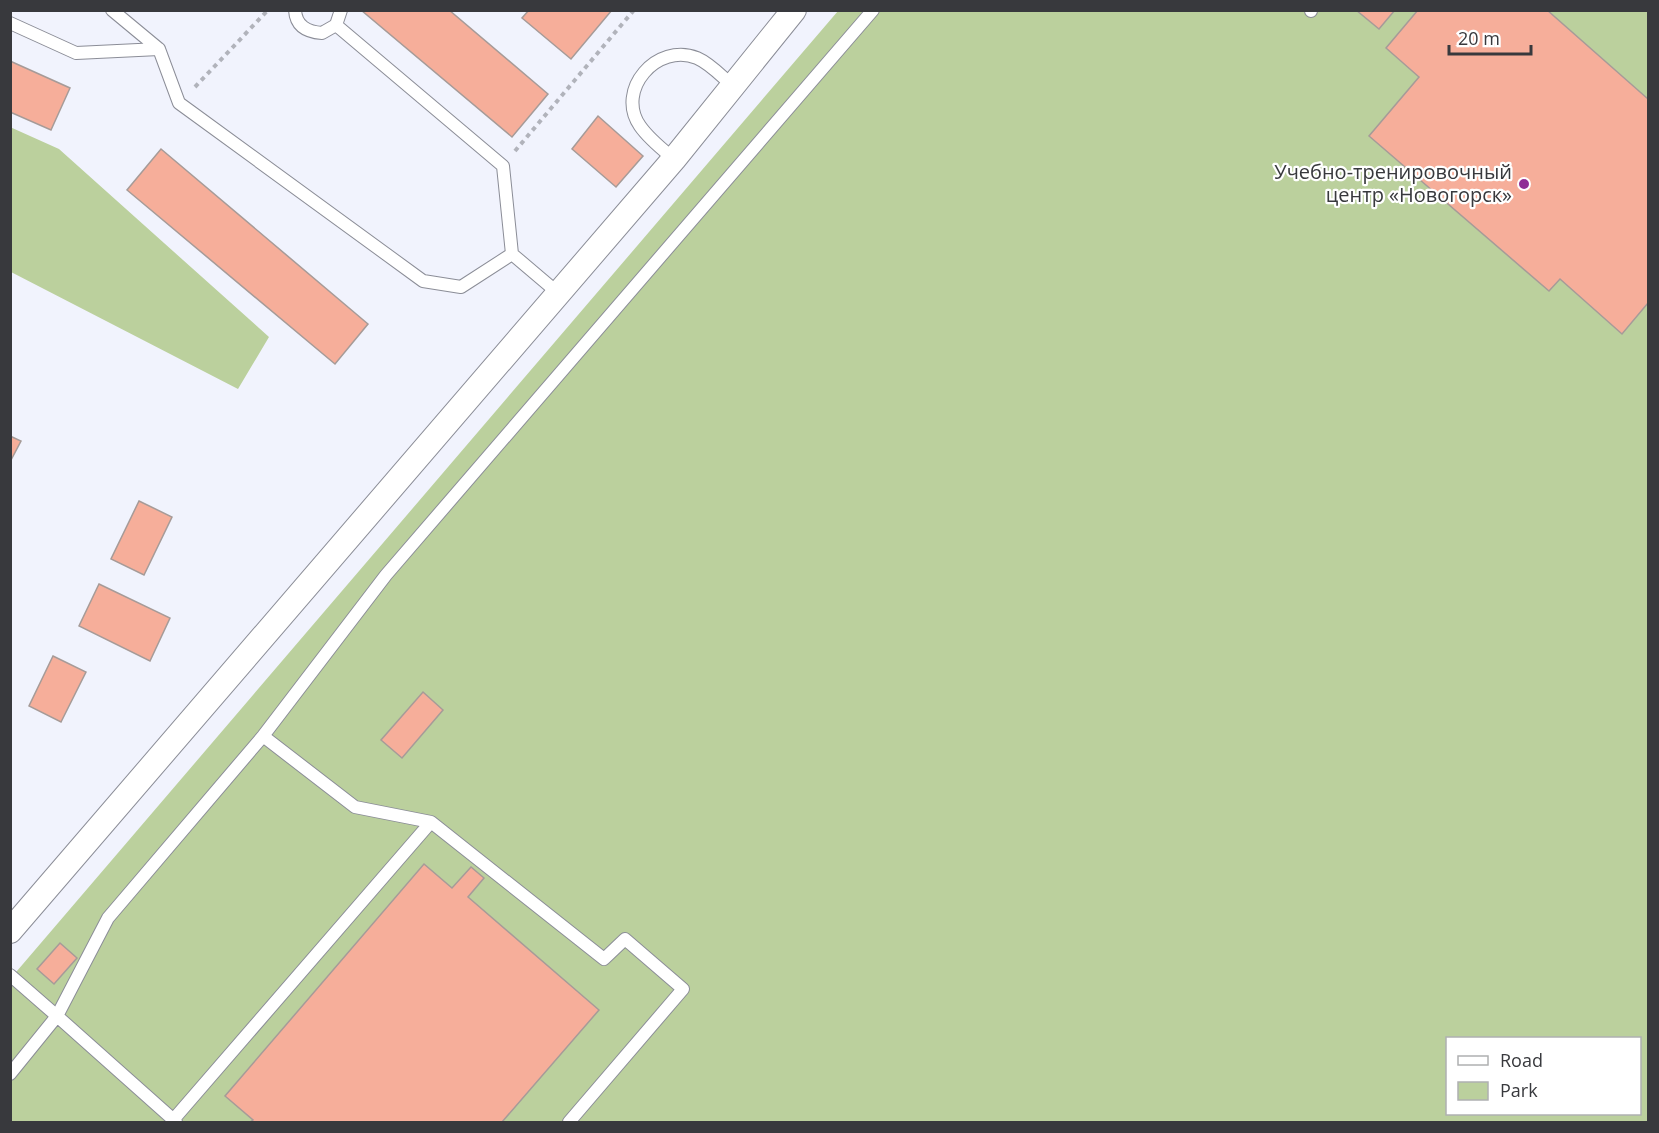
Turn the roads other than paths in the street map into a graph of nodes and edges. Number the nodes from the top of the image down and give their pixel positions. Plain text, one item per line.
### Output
1 (112, 10) edge
2 (295, 10) edge
3 (341, 10) edge
4 (794, 10) edge
5 (873, 10) edge
6 (10, 23) edge
7 (336, 25) junction
8 (159, 49) junction
9 (734, 87) junction
10 (674, 159) junction
11 (512, 254) junction
12 (558, 293) junction
13 (263, 736) junction
14 (431, 822) junction
15 (10, 931) edge
16 (10, 975) edge
17 (57, 1016) junction
18 (10, 1074) edge
19 (175, 1121) edge
20 (569, 1122) edge

1 - 8 lane
2 - 7 lane
3 - 7 lane
4 - 9 street
5 - 13 lane
6 - 8 lane
7 - 11 lane
8 - 11 lane
9 - 10 street
9 - 10 lane
10 - 12 street
11 - 12 lane
12 - 15 street
13 - 14 lane
13 - 17 lane
14 - 19 lane
14 - 20 lane
16 - 17 lane
17 - 18 lane
17 - 19 lane

